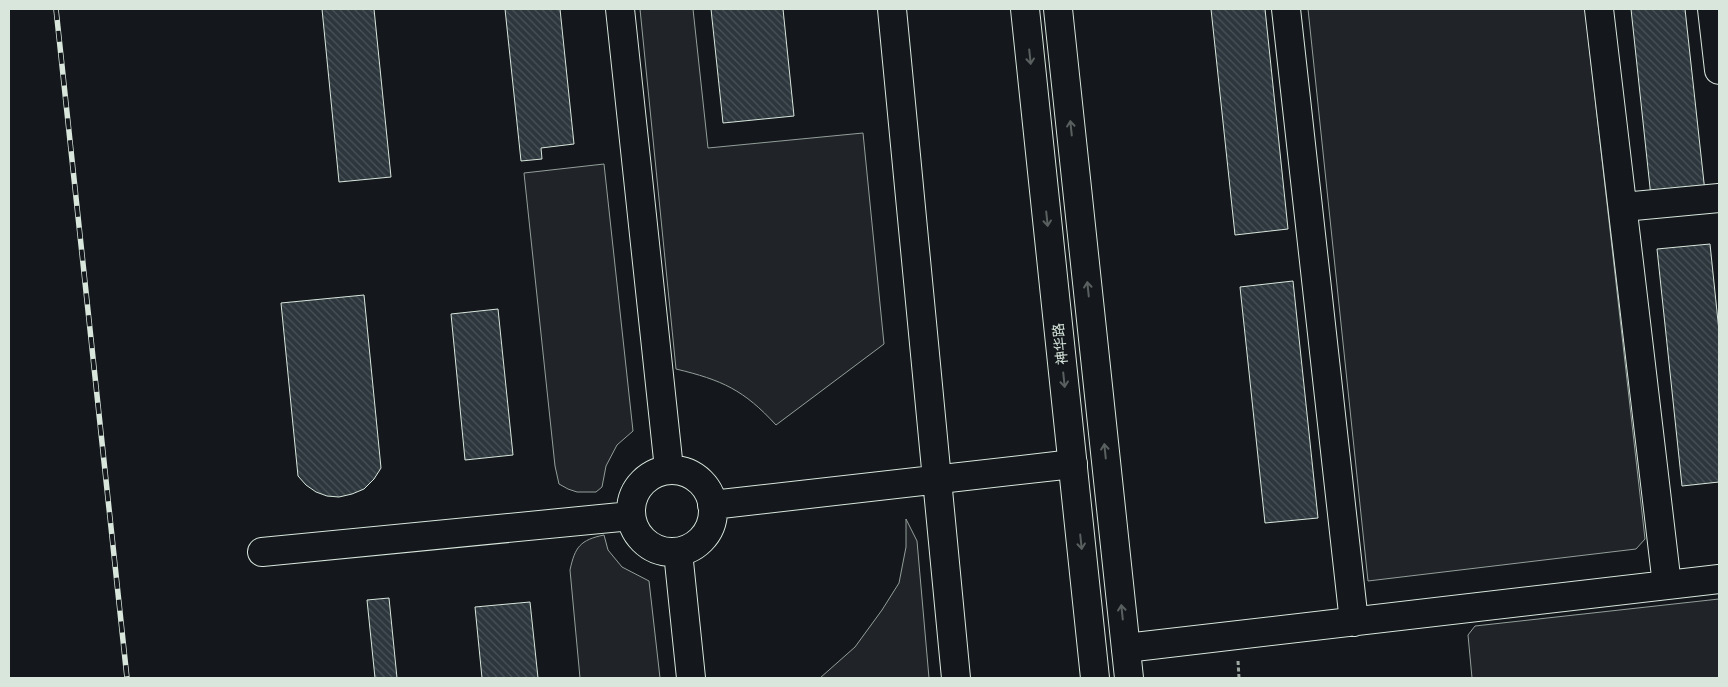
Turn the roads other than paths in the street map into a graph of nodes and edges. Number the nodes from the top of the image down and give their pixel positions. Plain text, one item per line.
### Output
1 (620, 9) edge
2 (892, 9) edge
3 (1025, 9) edge
4 (1058, 9) edge
5 (1286, 9) edge
6 (1599, 9) edge
7 (1712, 9) edge
8 (1719, 70) edge
9 (1719, 198) edge
10 (1623, 207) junction
11 (1073, 464) junction
12 (669, 469) junction
13 (937, 479) junction
14 (712, 505) junction
15 (631, 516) junction
16 (262, 552) dead end
17 (678, 552) junction
18 (1719, 579) edge
19 (1667, 585) junction
20 (1354, 622) junction
21 (1126, 648) junction
22 (691, 678) edge
23 (956, 678) edge
24 (1096, 678) edge
25 (1129, 678) edge

1 - 12 main road
2 - 13 main road
3 -> 11 main road, 神华路
21 -> 4 main road
5 - 20 main road
6 - 10 main road
7 - 8 main road
9 - 10 main road
10 - 19 main road
11 - 13 main road
11 -> 24 main road, 神华路
12 - 14 main road
12 - 15 main road
13 - 14 main road
13 - 23 main road
14 - 17 main road
15 - 16 main road
15 - 17 main road
17 - 22 main road
18 - 19 main road
19 - 20 main road
20 - 21 main road
21 - 25 main road

